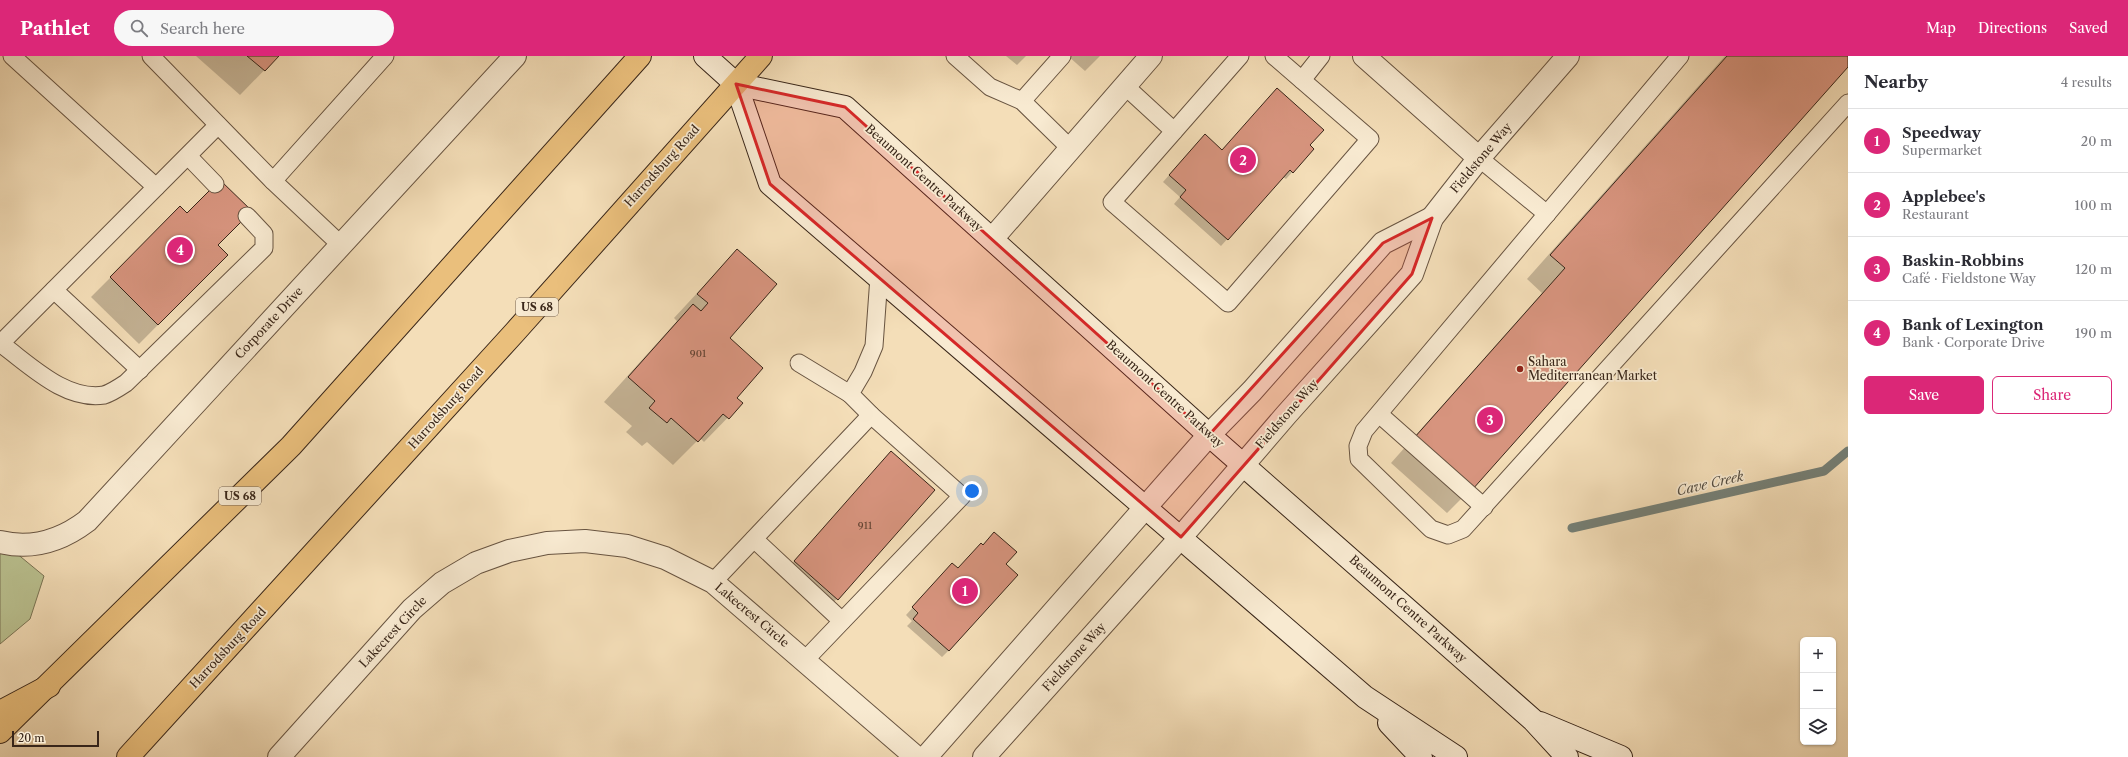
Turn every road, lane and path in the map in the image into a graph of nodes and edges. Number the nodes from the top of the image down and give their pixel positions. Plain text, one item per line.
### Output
1 (12, 56) edge
2 (151, 56) edge
3 (385, 56) edge
4 (515, 56) edge
5 (640, 56) edge
6 (705, 56) edge
7 (761, 56) edge
8 (955, 56) edge
9 (1062, 56) edge
10 (1151, 56) edge
11 (1240, 56) edge
12 (1274, 56) edge
13 (1321, 56) edge
14 (1364, 56) edge
15 (1568, 56) edge
16 (1680, 56) edge
17 (1302, 80) junction
18 (736, 84) junction
19 (1125, 86) junction
20 (1022, 101) junction
21 (1848, 103) edge
22 (218, 125) junction
23 (1174, 131) junction
24 (1071, 149) junction
25 (188, 156) junction
26 (1479, 158) junction
27 (273, 180) junction
28 (216, 184) dead end
29 (156, 187) junction
30 (1547, 214) junction
31 (247, 216) dead end
32 (1432, 218) junction
33 (992, 239) junction
34 (341, 245) junction
35 (879, 277) junction
36 (54, 290) junction
37 (0, 344) edge
38 (799, 363) dead end
39 (140, 370) junction
40 (850, 394) junction
41 (1379, 414) junction
42 (871, 415) junction
43 (1209, 435) junction
44 (1244, 464) junction
45 (1484, 507) junction
46 (1146, 508) junction
47 (1181, 538) junction
48 (754, 539) junction
49 (0, 542) edge
50 (713, 582) junction
51 (842, 621) junction
52 (805, 660) junction
53 (49, 686) junction
54 (1365, 697) junction
55 (0, 712) edge
56 (1533, 720) junction
57 (0, 732) edge
58 (128, 757) edge
59 (279, 757) edge
60 (916, 757) edge
61 (926, 757) edge
62 (984, 757) edge
63 (1421, 757) edge
64 (1456, 757) edge
65 (1567, 757) edge
66 (1621, 757) edge

1 - 29 lane
2 - 22 lane
3 - 27 lane
4 - 34 street, Corporate Drive
5 - 53 main road, US 68
6 - 18 street
7 - 18 main road, Harrodsburg Road / US 68
8 - 20 lane
9 - 20 lane
10 - 19 street
11 - 23 lane
12 - 17 lane
13 - 17 lane
14 - 26 street
15 - 26 street, Fieldstone Way
16 - 30 lane
17 - 23 lane
18 - 33 street, Beaumont Centre Parkway
18 - 35 street
18 - 58 main road, Harrodsburg Road / US 68
19 - 23 lane
19 - 24 street
20 - 24 lane
21 - 45 lane
22 - 25 lane
22 - 27 lane
24 - 33 street
25 - 28 lane
25 - 29 lane
26 - 30 lane
26 - 32 street, Fieldstone Way
27 - 34 lane
29 - 36 lane
30 - 41 lane
31 - 39 lane
32 - 43 street
32 - 44 street, Fieldstone Way
33 - 43 street, Beaumont Centre Parkway
34 - 49 street, Corporate Drive
35 - 40 lane
35 - 46 street
36 - 37 lane
36 - 39 lane
37 - 39 lane
38 - 40 lane
40 - 42 lane
41 - 45 lane
41 - 45 lane
42 - 48 lane
42 - 51 lane
43 - 44 street, Beaumont Centre Parkway
43 - 46 street
44 - 47 street, Fieldstone Way
44 - 56 street, Beaumont Centre Parkway
46 - 47 street
46 - 61 street
47 - 54 street
47 - 62 street, Fieldstone Way
48 - 50 lane
48 - 51 lane
50 - 52 street, Lakecrest Circle
50 - 59 street, Lakecrest Circle
51 - 52 lane
52 - 60 street, Lakecrest Circle
53 - 55 main road
53 - 57 main road, US 68
54 - 63 street
54 - 64 street
56 - 65 street, Beaumont Centre Parkway
56 - 66 street

